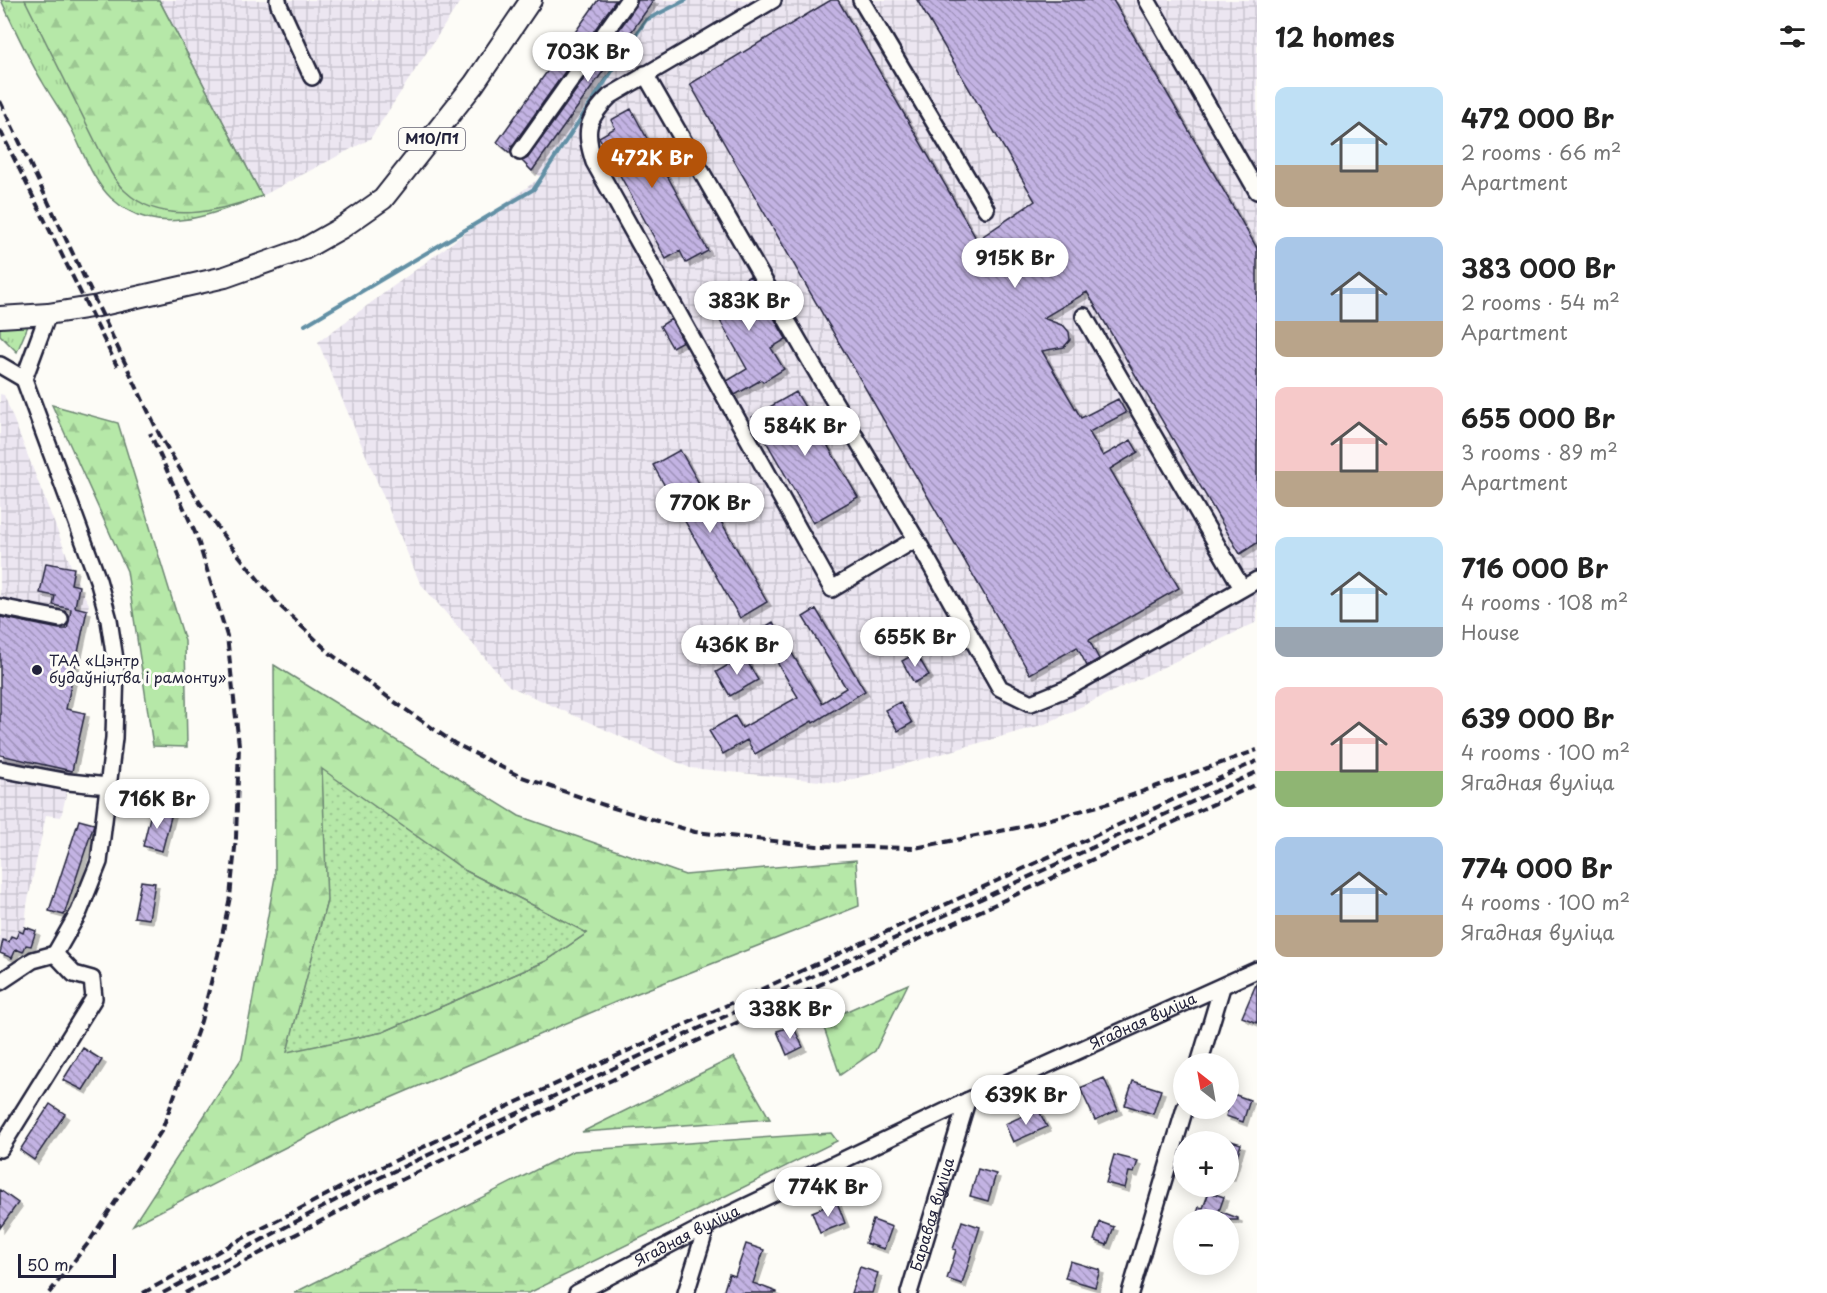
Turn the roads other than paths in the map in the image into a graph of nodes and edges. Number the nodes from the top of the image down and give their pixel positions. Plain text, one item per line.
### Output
1 (278, 0) edge
2 (531, 0) edge
3 (628, 0) edge
4 (773, 0) edge
5 (861, 0) edge
6 (1147, 0) edge
7 (645, 74) junction
8 (312, 77) dead end
9 (520, 152) dead end
10 (1257, 190) edge
11 (986, 209) dead end
12 (48, 314) junction
13 (1, 315) edge
14 (1084, 316) dead end
15 (0, 365) edge
16 (24, 379) junction
17 (916, 539) junction
18 (1257, 579) edge
19 (1242, 588) junction
20 (0, 607) edge
21 (60, 619) dead end
22 (0, 769) edge
23 (108, 786) junction
24 (55, 954) junction
25 (1257, 970) edge
26 (0, 982) edge
27 (1222, 987) junction
28 (1202, 1053) edge
29 (967, 1101) junction
30 (1182, 1119) edge
31 (0, 1149) edge
32 (707, 1225) junction
33 (578, 1293) edge
34 (686, 1293) edge
35 (909, 1293) edge
36 (1130, 1293) edge

1 - 8 street
2 - 12 main road, М10/П1
3 - 9 street
4 - 7 street
5 - 11 street
6 - 10 street
7 - 17 street
7 - 17 street
12 - 13 main road, М10/П1
12 - 16 street
14 - 19 street
15 - 16 street
16 - 23 street
17 - 19 street
18 - 19 street
20 - 21 street
22 - 23 street
23 - 24 street
24 - 26 street
24 - 31 street
25 - 27 street, Ягадная вуліца
27 - 28 street
27 - 29 street, Ягадная вуліца
29 - 32 street, Ягадная вуліца
29 - 35 street, Баравая вуліца
30 - 36 street
32 - 33 street, Ягадная вуліца
32 - 34 street

